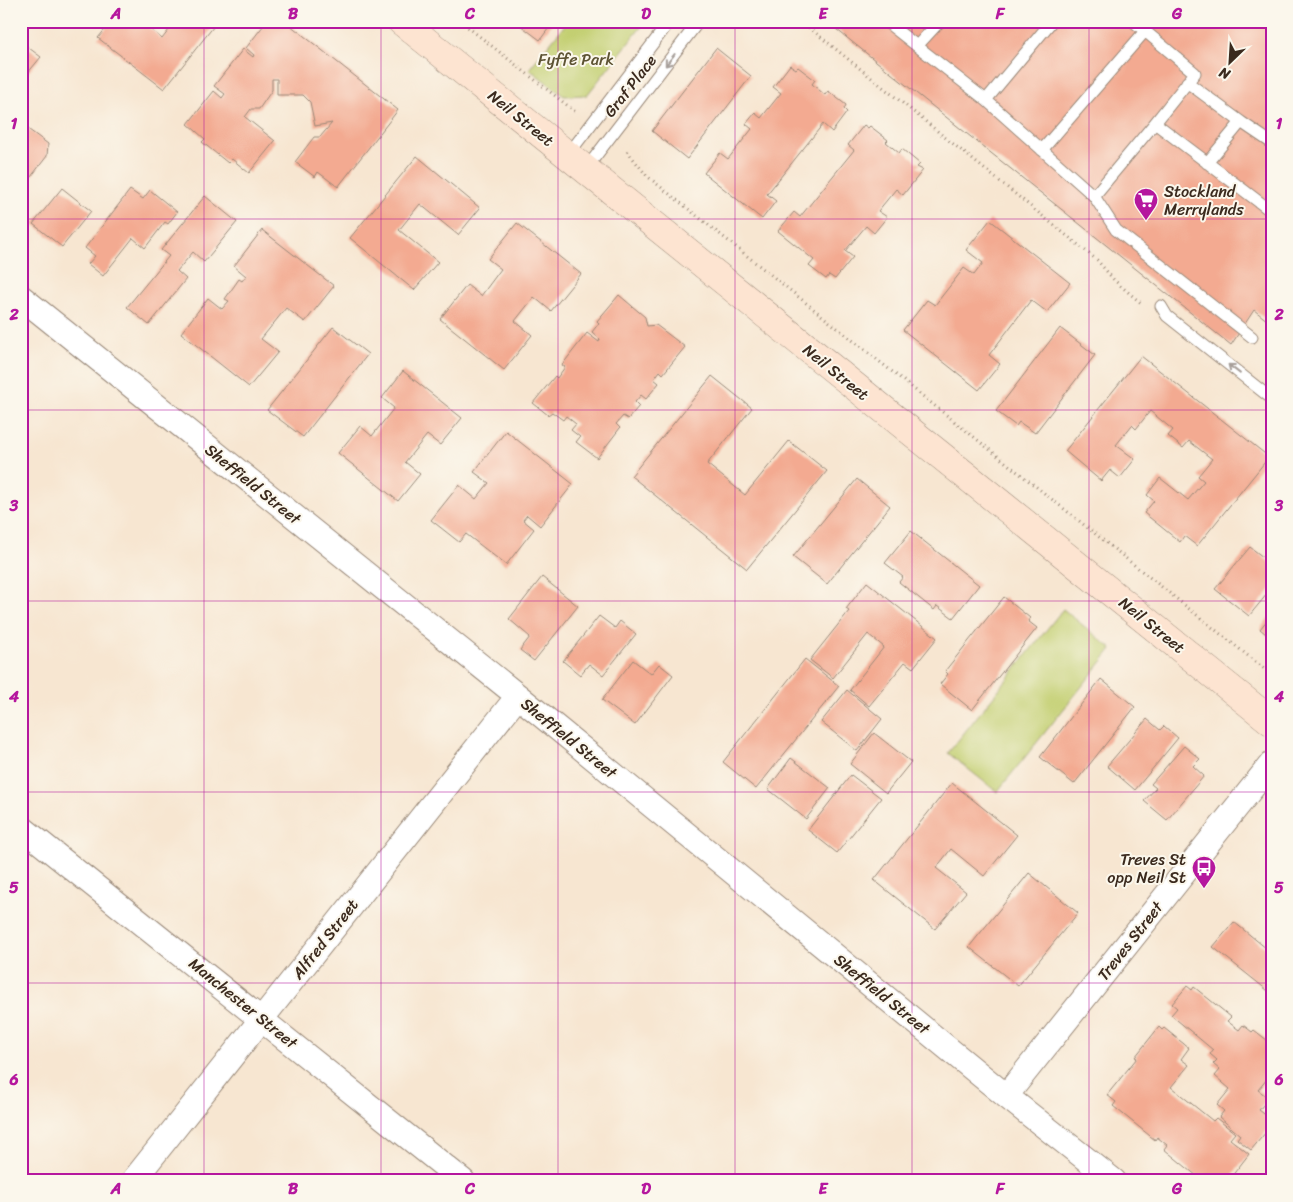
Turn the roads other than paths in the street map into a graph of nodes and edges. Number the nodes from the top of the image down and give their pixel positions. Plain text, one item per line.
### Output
1 (401, 21) edge
2 (670, 21) edge
3 (699, 21) edge
4 (886, 21) edge
5 (940, 21) edge
6 (1052, 21) edge
7 (1133, 21) edge
8 (1146, 30) junction
9 (917, 46) junction
10 (1187, 82) junction
11 (986, 100) junction
12 (1241, 122) junction
13 (1155, 123) junction
14 (1272, 144) edge
15 (1042, 150) junction
16 (576, 163) junction
17 (1207, 163) junction
18 (1094, 196) junction
19 (1272, 210) edge
20 (21, 297) edge
21 (1160, 306) dead end
22 (1252, 337) dead end
23 (1272, 399) edge
24 (518, 696) junction
25 (1272, 722) edge
26 (1272, 763) edge
27 (21, 827) edge
28 (262, 1018) junction
29 (1006, 1096) junction
30 (133, 1181) edge
31 (463, 1181) edge
32 (1114, 1181) edge

1 - 16 main road, Neil Street
2 - 16 lane, Graf Place
3 -> 16 lane, Graf Place
4 - 9 lane
5 - 9 lane
6 - 11 lane
7 - 8 lane
8 - 10 lane
8 - 15 lane
9 - 11 lane
10 - 12 lane
10 - 13 lane
11 - 15 lane
12 - 14 lane
12 - 17 lane
13 - 17 lane
13 - 18 lane
15 - 18 lane
16 - 25 main road, Neil Street
17 - 19 lane
18 - 22 lane
20 - 24 street, Sheffield Street
23 -> 21 lane
24 - 28 street, Alfred Street
24 - 29 street, Sheffield Street
26 - 29 street, Treves Street
27 - 28 street, Manchester Street
28 - 30 street, Alfred Street
28 - 31 street, Manchester Street
29 - 32 street, Sheffield Street

